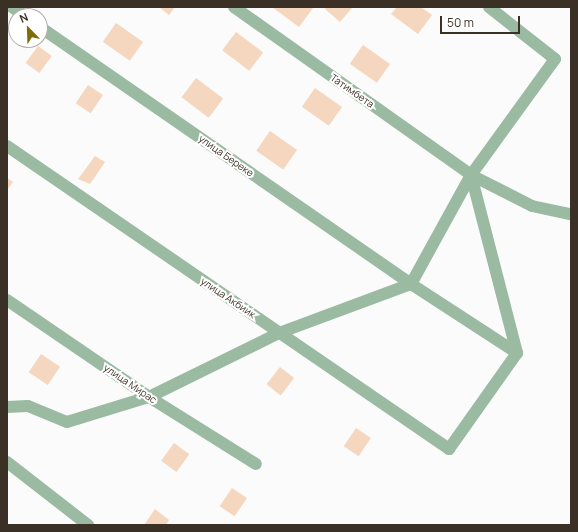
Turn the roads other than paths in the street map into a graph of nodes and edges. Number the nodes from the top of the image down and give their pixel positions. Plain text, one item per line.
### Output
1 (234, 7) edge
2 (489, 7) edge
3 (48, 33) edge
4 (7, 146) edge
5 (471, 174) junction
6 (571, 214) edge
7 (411, 284) junction
8 (7, 300) edge
9 (279, 333) junction
10 (517, 354) junction
11 (149, 397) junction
12 (7, 407) edge
13 (7, 462) edge
14 (256, 464) dead end
15 (88, 525) edge

1 - 5 street, Татимбета
2 - 5 street
3 - 7 street, улица Береке
4 - 9 street, улица Акбиик
5 - 6 street, Татимбета
5 - 7 street
5 - 10 street
7 - 9 street
7 - 10 street, улица Береке
8 - 11 street, улица Мирас
9 - 10 street, улица Акбиик
9 - 11 street
11 - 12 street
11 - 14 street, улица Мирас
13 - 15 street

